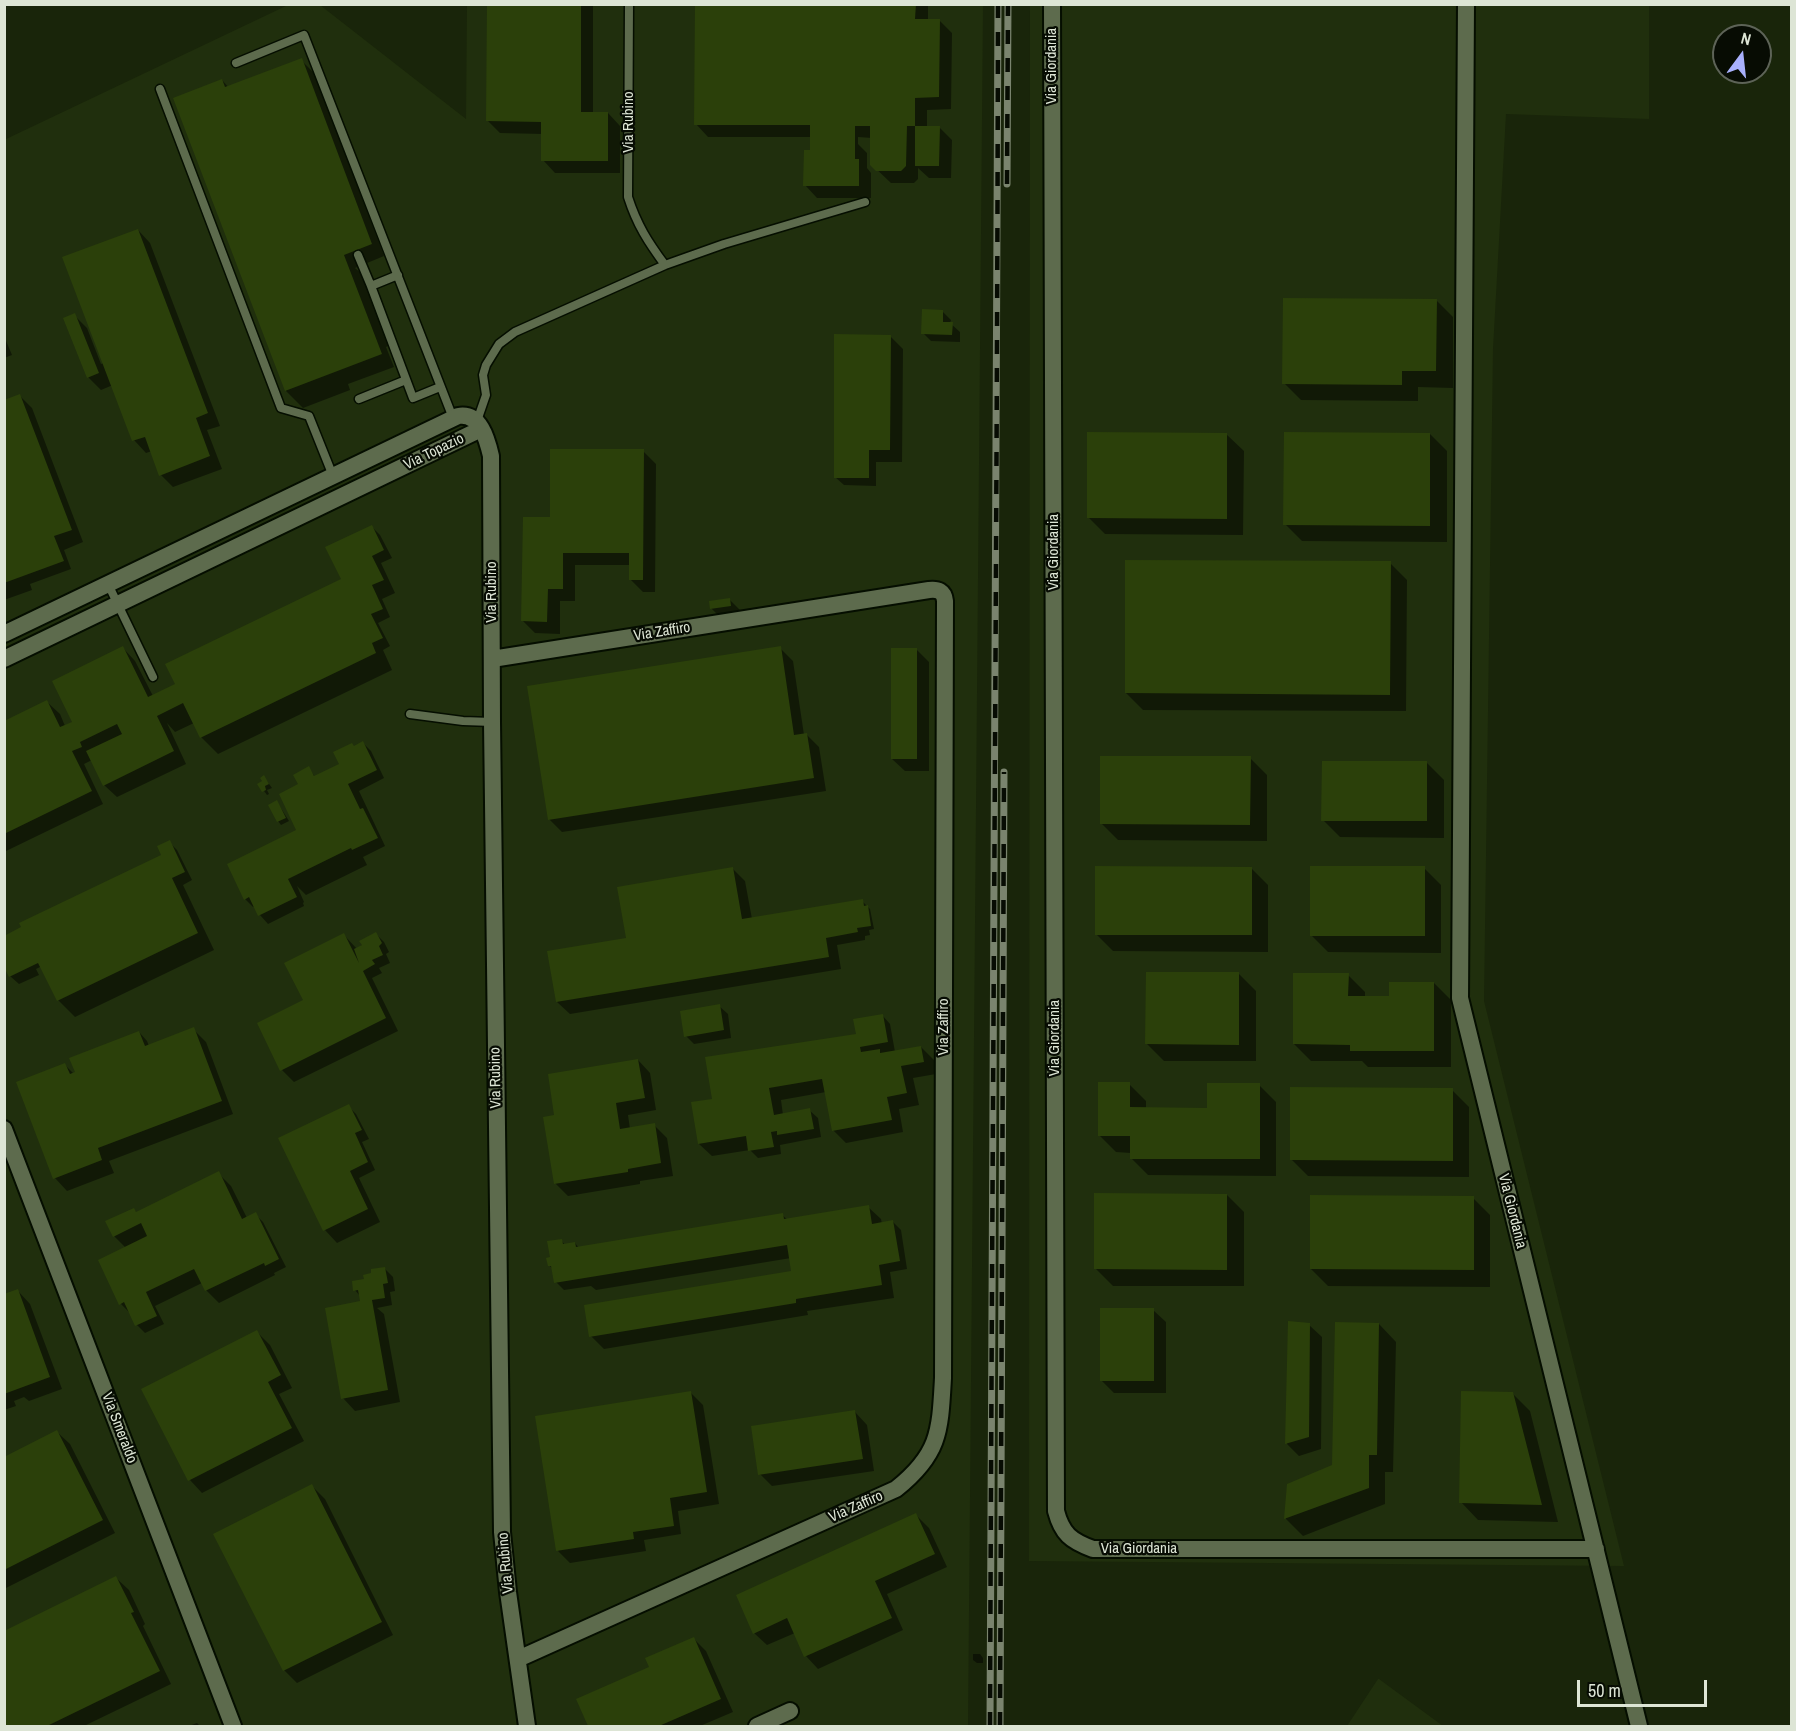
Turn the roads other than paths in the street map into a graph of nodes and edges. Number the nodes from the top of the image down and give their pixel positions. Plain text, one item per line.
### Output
1 (629, 4) edge
2 (1052, 4) edge
3 (1466, 4) edge
4 (236, 63) dead end
5 (160, 89) dead end
6 (865, 202) dead end
7 (358, 255) dead end
8 (665, 265) junction
9 (398, 275) junction
10 (371, 286) junction
11 (406, 380) junction
12 (440, 387) junction
13 (359, 399) dead end
14 (453, 418) junction
15 (479, 425) junction
16 (333, 476) junction
17 (108, 584) junction
18 (118, 604) junction
19 (4, 634) edge
20 (4, 659) edge
21 (492, 659) junction
22 (153, 676) dead end
23 (410, 714) dead end
24 (492, 722) junction
25 (4, 1129) edge
26 (1596, 1549) junction
27 (518, 1659) junction
28 (790, 1711) dead end
29 (233, 1726) edge
30 (527, 1726) edge
31 (758, 1726) edge
32 (1639, 1726) edge

1 - 8 lane, Via Rubino
2 - 26 street, Via Giordania
3 - 26 street, Via Giordania
4 - 9 lane
5 - 16 lane
6 - 8 lane
7 - 10 lane
8 - 15 lane
9 - 10 lane
9 - 12 lane
10 - 11 lane
11 - 12 lane
11 - 13 lane
12 - 14 lane
14 - 15 street, Via Topazio
14 - 16 street, Via Topazio
15 - 18 street, Via Topazio
15 - 21 street, Via Rubino
16 - 17 street, Via Topazio
17 - 18 lane
17 - 19 street, Via Topazio
18 - 20 street, Via Topazio
18 - 22 lane
21 - 24 street, Via Rubino
21 - 27 street, Via Zaffiro
23 - 24 lane
24 - 27 street, Via Rubino
25 - 29 street, Via Smeraldo
26 - 32 street, Via Giordania
27 - 30 street, Via Rubino
28 - 31 street

